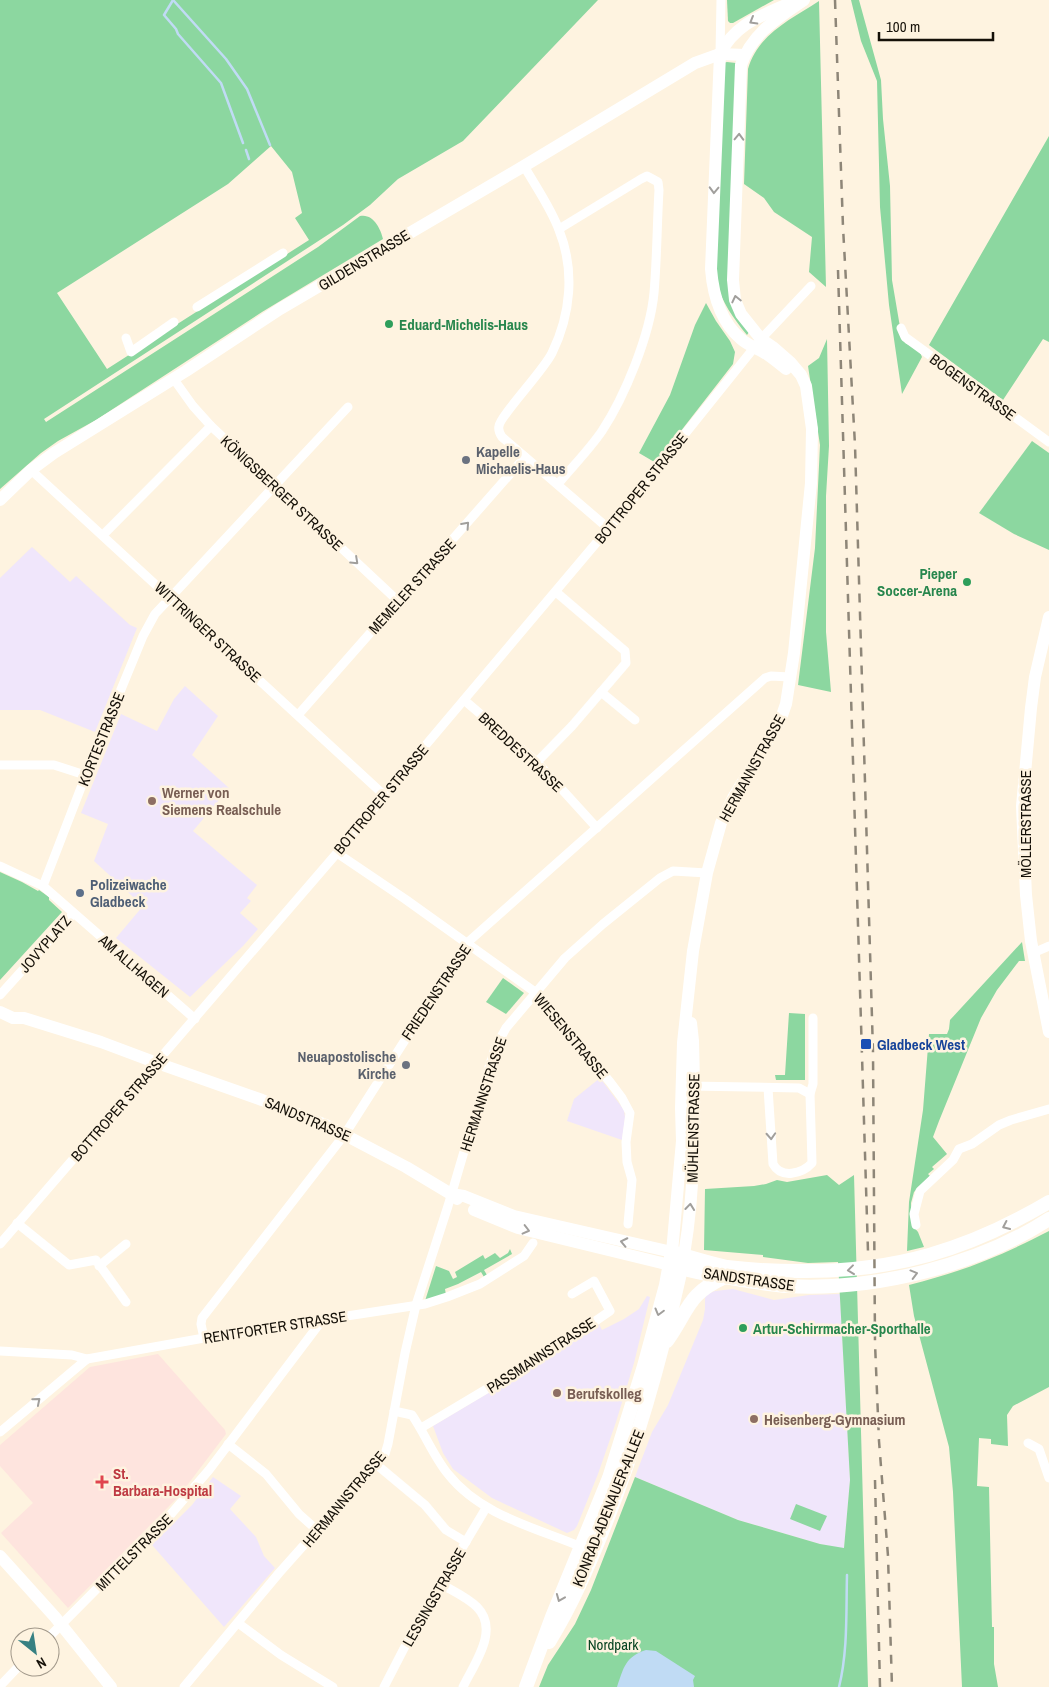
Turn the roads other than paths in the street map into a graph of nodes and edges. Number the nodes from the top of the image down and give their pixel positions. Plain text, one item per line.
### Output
1 (721, 0) edge
2 (796, 0) edge
3 (804, 0) edge
4 (720, 54) junction
5 (745, 55) junction
6 (524, 166) junction
7 (559, 229) junction
8 (283, 253) dead end
9 (811, 286) dead end
10 (197, 307) dead end
11 (174, 322) dead end
12 (901, 328) dead end
13 (126, 338) dead end
14 (758, 343) junction
15 (173, 378) junction
16 (348, 407) dead end
17 (211, 426) junction
18 (1049, 442) edge
19 (525, 457) junction
20 (32, 470) junction
21 (558, 484) junction
22 (274, 485) junction
23 (0, 500) edge
24 (609, 529) junction
25 (102, 535) junction
26 (556, 592) junction
27 (170, 598) junction
28 (398, 601) junction
29 (1049, 616) edge
30 (790, 677) junction
31 (601, 692) junction
32 (464, 700) junction
33 (298, 715) junction
34 (635, 720) dead end
35 (537, 762) junction
36 (0, 765) edge
37 (85, 775) junction
38 (384, 795) junction
39 (597, 828) junction
40 (337, 853) junction
41 (0, 866) edge
42 (707, 873) junction
43 (43, 886) junction
44 (73, 914) junction
45 (467, 943) junction
46 (1049, 946) edge
47 (1033, 953) junction
48 (536, 992) junction
49 (0, 995) edge
50 (0, 1002) edge
51 (0, 1012) edge
52 (24, 1018) junction
53 (813, 1018) dead end
54 (195, 1019) junction
55 (1049, 1032) edge
56 (157, 1063) junction
57 (688, 1086) junction
58 (768, 1088) junction
59 (810, 1094) junction
60 (1049, 1109) edge
61 (345, 1134) junction
62 (451, 1194) junction
63 (1049, 1202) edge
64 (1049, 1219) edge
65 (18, 1223) junction
66 (628, 1224) dead end
67 (916, 1225) dead end
68 (533, 1243) dead end
69 (0, 1244) edge
70 (126, 1244) dead end
71 (677, 1260) junction
72 (99, 1266) junction
73 (725, 1277) junction
74 (572, 1294) dead end
75 (126, 1302) dead end
76 (416, 1305) junction
77 (323, 1318) junction
78 (204, 1338) junction
79 (663, 1347) junction
80 (0, 1351) edge
81 (87, 1359) junction
82 (394, 1412) junction
83 (421, 1428) junction
84 (0, 1432) edge
85 (1028, 1443) dead end
86 (228, 1444) junction
87 (377, 1464) junction
88 (1049, 1478) edge
89 (486, 1508) junction
90 (318, 1531) junction
91 (466, 1542) junction
92 (581, 1546) junction
93 (594, 1552) junction
94 (0, 1556) edge
95 (440, 1584) junction
96 (238, 1623) junction
97 (61, 1625) junction
98 (534, 1666) junction
99 (10, 1676) edge
100 (0, 1686) edge
101 (111, 1687) edge
102 (184, 1687) edge
103 (333, 1687) edge
104 (384, 1687) edge
105 (463, 1687) edge
106 (526, 1687) edge

1 - 4 street
2 -> 4 main road
3 - 5 main road
4 - 5 main road, GILDENSTRASSE
4 - 6 main road, GILDENSTRASSE
4 -> 14 main road
14 -> 5 main road
6 - 7 street
6 - 15 main road, GILDENSTRASSE
7 - 19 street
7 - 21 street
8 - 10 street
9 - 14 street, BOTTROPER STRASSE
11 - 13 street
12 - 18 street, BOGENSTRASSE
14 - 24 street, BOTTROPER STRASSE
14 - 30 main road, HERMANNSTRASSE
15 - 17 street, KÖNIGSBERGER STRASSE
15 - 20 main road, GILDENSTRASSE
16 - 22 street, KORTESTRASSE
17 - 22 street, KÖNIGSBERGER STRASSE
17 - 25 street
19 - 21 street
28 -> 19 street, MEMELER STRASSE
20 - 23 main road, GILDENSTRASSE
20 - 25 street, WITTRINGER STRASSE
21 - 24 street
22 - 27 street, KORTESTRASSE
22 -> 28 street, KÖNIGSBERGER STRASSE
24 - 26 street, BOTTROPER STRASSE
25 - 27 street, WITTRINGER STRASSE
26 - 31 street
26 - 32 street, BOTTROPER STRASSE
27 - 33 street, WITTRINGER STRASSE
27 - 37 street, KORTESTRASSE
28 - 33 street, MEMELER STRASSE
29 - 47 main road, MÖLLERSTRASSE
30 - 39 street, FRIEDENSTRASSE
30 - 42 main road, HERMANNSTRASSE
31 - 34 street
31 - 35 street
32 - 35 street, BREDDESTRASSE
32 - 38 street, BOTTROPER STRASSE
33 - 38 street, WITTRINGER STRASSE
35 - 39 street, BREDDESTRASSE
36 - 37 street
37 - 43 street, KORTESTRASSE
38 - 40 street, BOTTROPER STRASSE
39 - 45 street, FRIEDENSTRASSE
40 - 45 street, WIESENSTRASSE
40 - 54 street, BOTTROPER STRASSE
41 - 43 street, JOVYPLATZ
42 - 48 street, HERMANNSTRASSE
42 - 57 main road, MÜHLENSTRASSE
43 - 44 street, JOVYPLATZ
44 - 49 street, JOVYPLATZ
44 - 54 street, AM ALLHAGEN
45 - 48 street, WIESENSTRASSE
45 - 61 street, FRIEDENSTRASSE
46 - 47 street
47 - 55 main road, MÖLLERSTRASSE
48 - 62 street, HERMANNSTRASSE
48 - 66 street, WIESENSTRASSE
50 - 52 main road
51 - 52 main road
52 - 56 main road, SANDSTRASSE
53 - 59 street
54 - 56 street, BOTTROPER STRASSE
56 - 61 main road, SANDSTRASSE
56 - 65 street, BOTTROPER STRASSE
57 - 58 street
57 - 71 main road, MÜHLENSTRASSE
58 - 59 street
58 -> 59 street
60 - 67 street
61 - 62 main road, SANDSTRASSE
61 - 78 street, FRIEDENSTRASSE
62 - 71 main road, SANDSTRASSE
62 - 76 street, HERMANNSTRASSE
63 -> 71 main road, SANDSTRASSE
73 -> 64 main road, SANDSTRASSE
65 - 69 street, BOTTROPER STRASSE
65 - 72 street
68 - 76 street, RENTFORTER STRASSE
70 - 72 street
71 - 73 main road, SANDSTRASSE
71 - 79 main road, KONRAD-ADENAUER-ALLEE
71 -> 92 main road, KONRAD-ADENAUER-ALLEE
72 - 75 street
73 - 79 main road
74 - 83 street, PASSMANNSTRASSE
76 - 77 street, RENTFORTER STRASSE
76 - 82 street, HERMANNSTRASSE
77 - 78 street, RENTFORTER STRASSE
77 - 86 street, MITTELSTRASSE
78 - 81 street, RENTFORTER STRASSE
79 - 93 main road, KONRAD-ADENAUER-ALLEE
80 - 81 street, RENTFORTER STRASSE
84 -> 81 street
82 - 83 street
82 - 87 street, HERMANNSTRASSE
83 - 89 street
85 - 88 street
86 - 90 street
86 - 97 street, MITTELSTRASSE
87 - 90 street, HERMANNSTRASSE
87 - 91 street
89 - 91 street, LESSINGSTRASSE
89 - 92 street
90 - 96 street, HERMANNSTRASSE
91 - 95 street, LESSINGSTRASSE
92 - 93 street
92 -> 98 main road, KONRAD-ADENAUER-ALLEE
93 - 98 main road, KONRAD-ADENAUER-ALLEE
94 - 97 main road
95 - 104 street, LESSINGSTRASSE
95 - 105 street
96 - 102 street, HERMANNSTRASSE
96 - 103 street
97 - 101 main road
98 - 106 main road, KONRAD-ADENAUER-ALLEE
99 - 100 street

